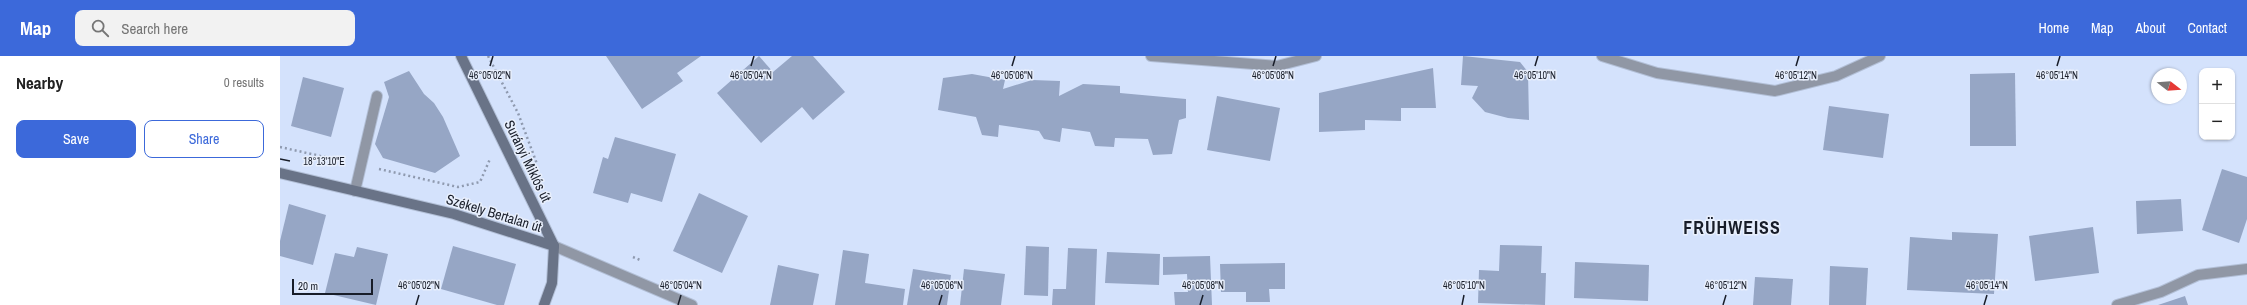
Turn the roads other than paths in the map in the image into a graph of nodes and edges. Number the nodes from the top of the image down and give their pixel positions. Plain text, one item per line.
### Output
1 (461, 56) edge
2 (1152, 56) edge
3 (1316, 56) edge
4 (1602, 56) edge
5 (1880, 56) edge
6 (377, 96) dead end
7 (280, 173) edge
8 (355, 191) junction
9 (554, 246) junction
10 (2247, 269) edge
11 (544, 305) edge
12 (692, 305) edge
13 (2117, 305) edge

1 - 9 street, Surányi Miklós út
2 - 3 street
4 - 5 street
6 - 8 street
7 - 8 street, Székely Bertalan út
8 - 9 street, Székely Bertalan út
9 - 11 street, Surányi Miklós út
9 - 12 street, Székely Bertalan út
10 - 13 street

